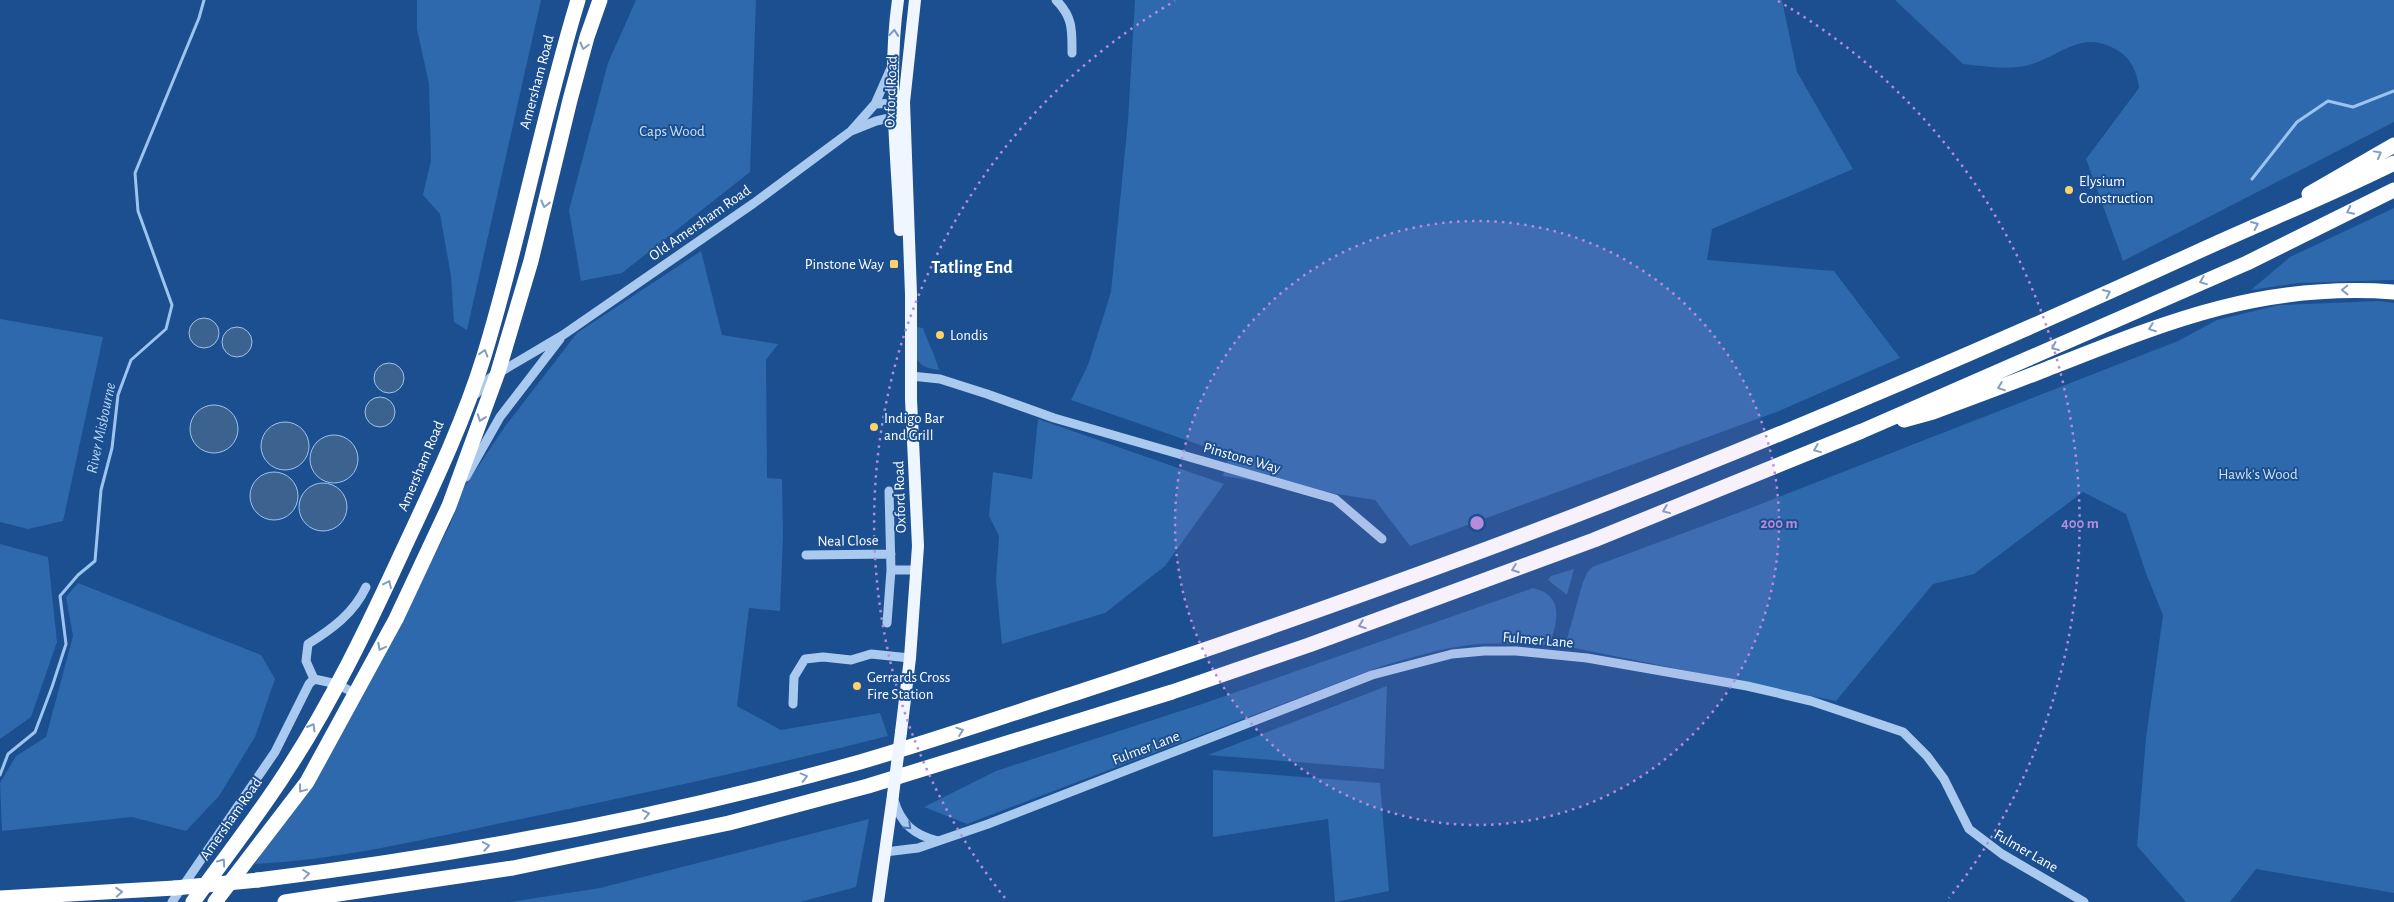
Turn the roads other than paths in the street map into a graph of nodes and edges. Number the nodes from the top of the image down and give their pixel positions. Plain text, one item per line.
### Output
1 (578, 0) edge
2 (600, 0) edge
3 (898, 0) edge
4 (915, 0) edge
5 (1056, 0) edge
6 (1072, 53) dead end
7 (893, 63) junction
8 (899, 103) junction
9 (875, 104) junction
10 (899, 116) junction
11 (851, 131) junction
12 (2394, 145) edge
13 (2394, 163) edge
14 (2394, 190) edge
15 (2276, 215) junction
16 (2394, 292) edge
17 (563, 335) junction
18 (498, 372) junction
19 (911, 376) junction
20 (461, 417) junction
21 (1862, 431) junction
22 (889, 491) dead end
23 (449, 506) junction
24 (1382, 539) dead end
25 (891, 554) junction
26 (806, 555) dead end
27 (891, 570) junction
28 (917, 570) junction
29 (366, 587) dead end
30 (886, 623) dead end
31 (910, 658) junction
32 (314, 679) junction
33 (337, 684) junction
34 (356, 694) junction
35 (793, 704) dead end
36 (892, 795) junction
37 (939, 841) junction
38 (885, 852) junction
39 (174, 895) edge
40 (0, 898) edge
41 (193, 902) edge
42 (215, 902) edge
43 (285, 902) edge
44 (878, 902) edge
45 (2084, 902) edge

20 -> 1 highway, Amersham Road
2 -> 18 highway
7 -> 3 main road
4 - 8 main road, Oxford Road
5 - 6 street
7 - 8 main road
7 - 9 street, Old Amersham Road
8 - 9 street
8 - 10 main road, Oxford Road
9 - 11 street, Old Amersham Road
10 - 11 street, Old Amersham Road
10 - 19 main road, Oxford Road
11 - 17 street, Old Amersham Road
15 -> 12 highway
13 - 15 highway
14 -> 21 highway
39 -> 15 highway, bridge
16 -> 21 highway
17 - 18 street, Old Amersham Road
17 - 23 street, Old Amersham Road
18 - 20 street, Old Amersham Road
18 -> 23 highway
19 - 24 street, Pinstone Way
19 - 28 main road, Oxford Road
33 -> 20 highway, Amersham Road
21 -> 43 highway
22 - 25 street, Neal Close
23 -> 34 highway
25 - 26 street, Neal Close
25 - 27 street, Neal Close
27 - 28 street
27 - 30 street, Neal Close
28 - 31 main road, Oxford Road
29 - 32 street
31 - 35 street
31 - 36 main road, Oxford Road, bridge
32 - 33 street
32 - 39 street
33 - 34 street
41 -> 33 highway, Amersham Road
34 -> 42 highway
36 -> 37 street
36 - 38 main road, Oxford Road
37 - 38 street, Fulmer Lane
37 - 45 street, Fulmer Lane
38 - 44 main road, Oxford Road
40 -> 39 highway

